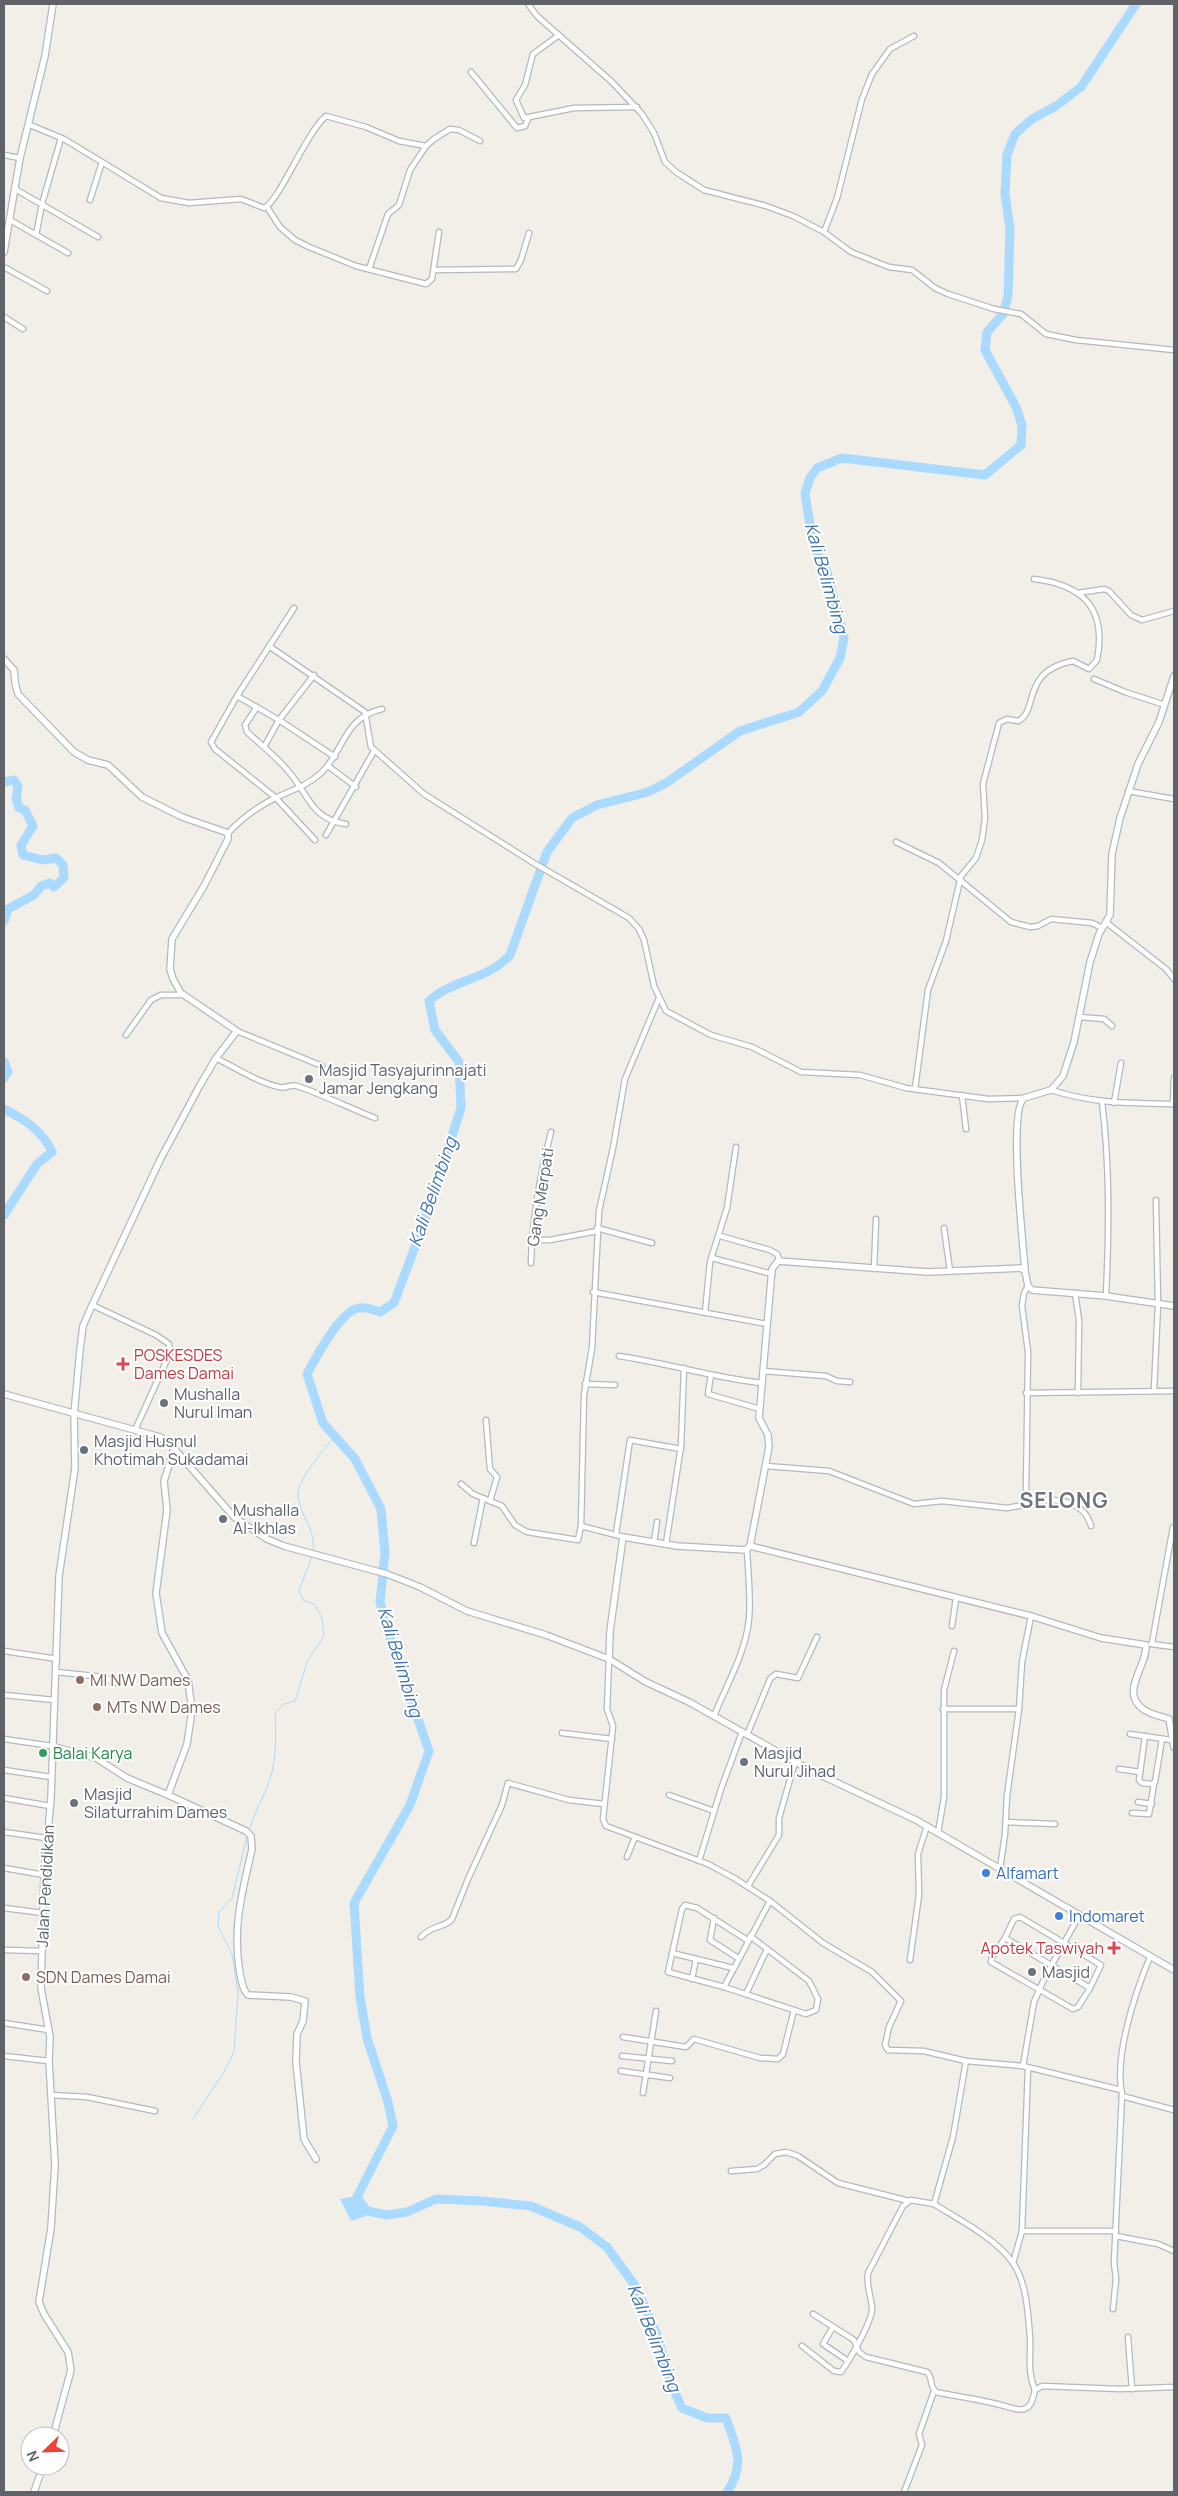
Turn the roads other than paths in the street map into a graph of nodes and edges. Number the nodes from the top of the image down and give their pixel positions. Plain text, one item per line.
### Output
1 (53, 4) edge
2 (528, 4) edge
3 (559, 35) junction
4 (914, 36) dead end
5 (471, 72) dead end
6 (636, 107) junction
7 (528, 119) junction
8 (30, 124) junction
9 (61, 138) junction
10 (480, 141) dead end
11 (426, 146) junction
12 (4, 155) edge
13 (20, 158) junction
14 (102, 162) junction
15 (15, 189) junction
16 (90, 200) dead end
17 (42, 204) junction
18 (267, 207) junction
19 (10, 220) junction
20 (439, 232) dead end
21 (824, 232) junction
22 (529, 234) dead end
23 (36, 235) junction
24 (98, 237) dead end
25 (4, 252) edge
26 (68, 254) dead end
27 (4, 267) edge
28 (369, 269) junction
29 (434, 270) junction
30 (47, 290) dead end
31 (4, 317) edge
32 (23, 330) dead end
33 (1174, 350) edge
34 (1034, 579) dead end
35 (1078, 593) junction
36 (294, 608) dead end
37 (1174, 611) edge
38 (269, 646) junction
39 (4, 659) edge
40 (314, 675) junction
41 (1174, 676) edge
42 (1094, 679) dead end
43 (236, 696) junction
44 (1165, 705) junction
45 (257, 707) junction
46 (382, 709) dead end
47 (366, 715) junction
48 (279, 720) junction
49 (264, 747) junction
50 (374, 751) junction
51 (335, 758) junction
52 (328, 766) junction
53 (299, 787) junction
54 (356, 787) junction
55 (1128, 791) junction
56 (276, 798) junction
57 (1174, 799) edge
58 (333, 822) junction
59 (346, 824) dead end
60 (228, 833) junction
61 (326, 835) dead end
62 (315, 840) dead end
63 (896, 842) dead end
64 (960, 879) junction
65 (1107, 923) junction
66 (1102, 928) junction
67 (1174, 979) edge
68 (184, 995) junction
69 (659, 998) junction
70 (1079, 1017) junction
71 (1112, 1026) dead end
72 (237, 1031) junction
73 (126, 1035) dead end
74 (216, 1058) junction
75 (1122, 1063) dead end
76 (322, 1066) dead end
77 (1174, 1078) edge
78 (915, 1089) junction
79 (1051, 1090) junction
80 (962, 1095) junction
81 (1024, 1098) junction
82 (1102, 1102) junction
83 (1114, 1103) junction
84 (1174, 1104) edge
85 (375, 1118) dead end
86 (966, 1129) dead end
87 (551, 1132) dead end
88 (736, 1147) dead end
89 (1156, 1200) dead end
90 (876, 1219) dead end
91 (944, 1228) dead end
92 (597, 1230) junction
93 (720, 1236) junction
94 (532, 1240) junction
95 (652, 1243) dead end
96 (712, 1258) junction
97 (780, 1261) junction
98 (531, 1263) dead end
99 (874, 1269) junction
100 (1025, 1270) junction
101 (950, 1271) junction
102 (772, 1274) junction
103 (1028, 1286) junction
104 (593, 1292) junction
105 (1076, 1293) junction
106 (1106, 1296) junction
107 (1158, 1304) junction
108 (92, 1305) junction
109 (1174, 1306) edge
110 (705, 1313) junction
111 (767, 1324) junction
112 (619, 1356) dead end
113 (684, 1368) junction
114 (763, 1371) junction
115 (711, 1375) junction
116 (850, 1382) dead end
117 (762, 1383) junction
118 (585, 1384) junction
119 (615, 1385) dead end
120 (1154, 1390) junction
121 (1174, 1391) edge
122 (1026, 1393) junction
123 (1078, 1393) junction
124 (4, 1394) edge
125 (760, 1409) junction
126 (74, 1414) junction
127 (486, 1420) dead end
128 (135, 1430) junction
129 (174, 1449) junction
130 (681, 1450) junction
131 (766, 1466) junction
132 (460, 1484) dead end
133 (483, 1498) junction
134 (1026, 1500) junction
135 (490, 1501) junction
136 (657, 1522) dead end
137 (582, 1526) junction
138 (1091, 1526) dead end
139 (1173, 1527) dead end
140 (616, 1534) junction
141 (624, 1537) junction
142 (654, 1542) junction
143 (474, 1543) dead end
144 (666, 1544) junction
145 (748, 1548) junction
146 (956, 1598) junction
147 (1031, 1616) junction
148 (952, 1626) dead end
149 (817, 1637) dead end
150 (1149, 1644) junction
151 (1174, 1647) edge
152 (4, 1651) edge
153 (954, 1651) dead end
154 (57, 1659) junction
155 (609, 1659) junction
156 (56, 1672) junction
157 (114, 1683) dead end
158 (4, 1695) edge
159 (54, 1700) junction
160 (943, 1709) junction
161 (1019, 1709) junction
162 (714, 1716) junction
163 (562, 1733) dead end
164 (744, 1733) junction
165 (1130, 1734) dead end
166 (1145, 1736) junction
167 (4, 1739) edge
168 (612, 1739) junction
169 (1162, 1739) junction
170 (1172, 1740) junction
171 (52, 1746) junction
172 (1174, 1747) edge
173 (796, 1762) junction
174 (1119, 1769) dead end
175 (4, 1770) edge
176 (1140, 1772) junction
177 (51, 1777) junction
178 (1154, 1784) junction
179 (168, 1795) junction
180 (669, 1795) dead end
181 (4, 1798) edge
182 (1138, 1802) dead end
183 (604, 1804) junction
184 (1152, 1804) junction
185 (50, 1806) junction
186 (714, 1811) junction
187 (1132, 1813) dead end
188 (1006, 1822) junction
189 (1055, 1824) dead end
190 (926, 1826) junction
191 (4, 1832) edge
192 (938, 1833) junction
193 (634, 1837) junction
194 (46, 1838) junction
195 (627, 1857) dead end
196 (698, 1860) junction
197 (4, 1868) edge
198 (1000, 1869) junction
199 (44, 1875) junction
200 (748, 1886) junction
201 (770, 1902) junction
202 (4, 1908) edge
203 (43, 1913) junction
204 (1079, 1916) junction
205 (714, 1918) junction
206 (421, 1937) dead end
207 (749, 1938) junction
208 (1005, 1938) junction
209 (1064, 1942) junction
210 (767, 1949) junction
211 (4, 1950) edge
212 (42, 1951) junction
213 (672, 1953) junction
214 (1150, 1957) junction
215 (738, 1958) junction
216 (696, 1959) junction
217 (910, 1960) dead end
218 (1051, 1966) junction
219 (733, 1968) junction
220 (1174, 1970) edge
221 (692, 1979) junction
222 (724, 1987) junction
223 (1090, 1988) junction
224 (1038, 1989) junction
225 (746, 1994) junction
226 (794, 2010) junction
227 (656, 2011) dead end
228 (4, 2023) edge
229 (48, 2030) junction
230 (623, 2037) dead end
231 (652, 2042) junction
232 (4, 2056) edge
233 (622, 2056) dead end
234 (649, 2058) junction
235 (49, 2061) junction
236 (672, 2061) dead end
237 (966, 2061) junction
238 (1026, 2067) junction
239 (621, 2072) dead end
240 (646, 2075) junction
241 (670, 2078) dead end
242 (1121, 2090) junction
243 (643, 2093) dead end
244 (51, 2095) junction
245 (1122, 2096) junction
246 (1174, 2110) edge
247 (154, 2111) dead end
248 (316, 2159) dead end
249 (731, 2171) dead end
250 (909, 2201) junction
251 (934, 2204) junction
252 (1022, 2231) junction
253 (1116, 2233) junction
254 (1174, 2251) edge
255 (1013, 2263) junction
256 (1113, 2310) dead end
257 (813, 2314) dead end
258 (833, 2327) junction
259 (1128, 2337) dead end
260 (857, 2344) junction
261 (802, 2346) dead end
262 (848, 2361) junction
263 (1174, 2387) edge
264 (1132, 2389) junction
265 (1035, 2390) junction
266 (934, 2391) junction
267 (55, 2426) edge
268 (40, 2476) edge
269 (34, 2492) edge
270 (904, 2492) edge

1 - 8 street
2 - 3 street
3 - 6 street
3 - 7 street
4 - 21 street
5 - 7 street
6 - 7 street
6 - 21 street
8 - 9 street
8 - 13 street
9 - 14 street
9 - 17 street
10 - 11 street
11 - 18 street
11 - 28 street
12 - 13 street
13 - 15 street
14 - 16 street
14 - 18 street
15 - 17 street
15 - 19 street
17 - 23 street
17 - 24 street
18 - 28 street
19 - 23 street
19 - 25 street
20 - 29 street
21 - 33 street
22 - 29 street
23 - 26 street
27 - 30 street
28 - 29 street
31 - 32 street
34 - 35 street
35 - 37 street
35 - 64 street
36 - 38 street
38 - 40 street
38 - 43 street
39 - 60 street
40 - 47 street
40 - 48 street
41 - 44 street
42 - 44 street
43 - 45 street
43 - 56 street
44 - 55 street
45 - 48 street
45 - 49 street
46 - 47 street
47 - 50 street
47 - 51 street
48 - 49 street
48 - 51 street
49 - 53 street
50 - 54 street
50 - 69 street
51 - 52 street
52 - 53 street
52 - 54 street
53 - 56 street
53 - 58 street
54 - 58 street
55 - 57 street
55 - 65 street
56 - 60 street
56 - 62 street
58 - 59 street
58 - 61 street
60 - 68 street
63 - 64 street
64 - 66 street
64 - 78 street
65 - 66 street
65 - 67 street
66 - 70 street
68 - 72 street
68 - 73 street
69 - 78 street
69 - 92 street
70 - 71 street
70 - 79 street
72 - 74 street, Jalan Pendidikan
72 - 76 street
74 - 85 street
74 - 108 street, Jalan Pendidikan
75 - 83 street
77 - 84 street
78 - 80 street
79 - 81 street
79 - 82 street
80 - 81 street
80 - 86 street
81 - 100 street
82 - 83 street
82 - 106 street
83 - 84 street
87 - 94 street, Gang Merpati
88 - 93 street
89 - 107 street
90 - 99 street
91 - 101 street
92 - 94 street
92 - 95 street
92 - 104 street
93 - 96 street
93 - 97 street
94 - 98 street, Gang Merpati
96 - 102 street
96 - 110 street
97 - 99 street
97 - 102 street
99 - 101 street
100 - 101 street
100 - 103 street
102 - 111 street
103 - 105 street
103 - 122 street
104 - 110 street
104 - 118 street
105 - 106 street
105 - 123 street
106 - 107 street
107 - 109 street
107 - 120 street
108 - 126 street, Jalan Pendidikan
108 - 128 street
110 - 111 street
111 - 114 street
112 - 113 street
113 - 115 street
113 - 130 street
114 - 116 street
114 - 117 street
115 - 117 street
115 - 125 street
117 - 125 street
118 - 119 street
118 - 137 street
120 - 121 street
120 - 123 street
122 - 123 street
122 - 134 street
124 - 126 street
125 - 131 street
126 - 128 street
126 - 154 street, Jalan Pendidikan
127 - 135 street
128 - 129 street
129 - 155 street
129 - 179 street
130 - 140 street
130 - 144 street
131 - 134 street
131 - 145 street
132 - 133 street
133 - 135 street
133 - 143 street
134 - 138 street
135 - 137 street
136 - 142 street
137 - 140 street
139 - 150 street
140 - 141 street
141 - 142 street
141 - 155 street
142 - 144 street
144 - 145 street
145 - 146 street
145 - 162 street
146 - 147 street
146 - 148 street
147 - 150 street
147 - 161 street
149 - 164 street
150 - 151 street
150 - 170 street
152 - 154 street
153 - 160 street
154 - 156 street, Jalan Pendidikan
155 - 162 street
155 - 168 street
156 - 157 street
156 - 159 street, Jalan Pendidikan
158 - 159 street
159 - 171 street, Jalan Pendidikan
160 - 161 street
160 - 192 street
161 - 188 street
162 - 164 street
163 - 168 street
164 - 173 street
164 - 186 street
165 - 166 street
166 - 169 street
166 - 176 street
167 - 171 street
168 - 183 street
169 - 170 street
169 - 178 street
170 - 172 street
171 - 177 street, Jalan Pendidikan
171 - 179 street
173 - 190 street
173 - 200 street
174 - 176 street
175 - 177 street
176 - 178 street
177 - 185 street, Jalan Pendidikan
178 - 184 street
179 - 248 street
180 - 186 street
181 - 185 street
182 - 184 street
183 - 193 street
183 - 206 street
184 - 187 street
185 - 194 street, Jalan Pendidikan
186 - 196 street
188 - 189 street
188 - 198 street
190 - 192 street
190 - 217 street
191 - 194 street
192 - 198 street
193 - 195 street
193 - 196 street
194 - 199 street, Jalan Pendidikan
196 - 200 street
197 - 199 street
198 - 204 street
199 - 203 street, Jalan Pendidikan
200 - 201 street
201 - 207 street
201 - 237 street
202 - 203 street
203 - 212 street, Jalan Pendidikan
204 - 209 street
204 - 214 street
205 - 207 street
205 - 213 street
205 - 215 street
207 - 210 street
207 - 215 street
208 - 209 street
208 - 218 street
208 - 224 street
209 - 218 street
209 - 223 street
210 - 225 street
210 - 226 street
211 - 212 street
212 - 229 street, Jalan Pendidikan
213 - 216 street
213 - 221 street
214 - 220 street
214 - 242 street
215 - 219 street
216 - 219 street
216 - 221 street
218 - 223 street
218 - 224 street
219 - 222 street
221 - 222 street
222 - 225 street
223 - 224 street
224 - 238 street
225 - 226 street
226 - 231 street
227 - 231 street
228 - 229 street
229 - 235 street, Jalan Pendidikan
230 - 231 street
231 - 234 street
232 - 235 street
233 - 234 street
234 - 236 street
234 - 240 street
235 - 244 street, Jalan Pendidikan
237 - 238 street
237 - 251 street
238 - 242 street
238 - 252 street
239 - 240 street
240 - 241 street
240 - 243 street
242 - 245 street
244 - 247 street
244 - 267 street, Jalan Pendidikan
245 - 246 street
245 - 253 street
249 - 250 street
250 - 251 street
250 - 260 street
251 - 255 street
252 - 253 street
252 - 255 street
253 - 254 street
253 - 256 street
255 - 265 street
257 - 258 street
258 - 260 street
258 - 262 street
259 - 264 street
260 - 262 street
260 - 266 street
261 - 262 street
263 - 264 street
264 - 265 street
265 - 266 street
266 - 270 street
268 - 269 street

